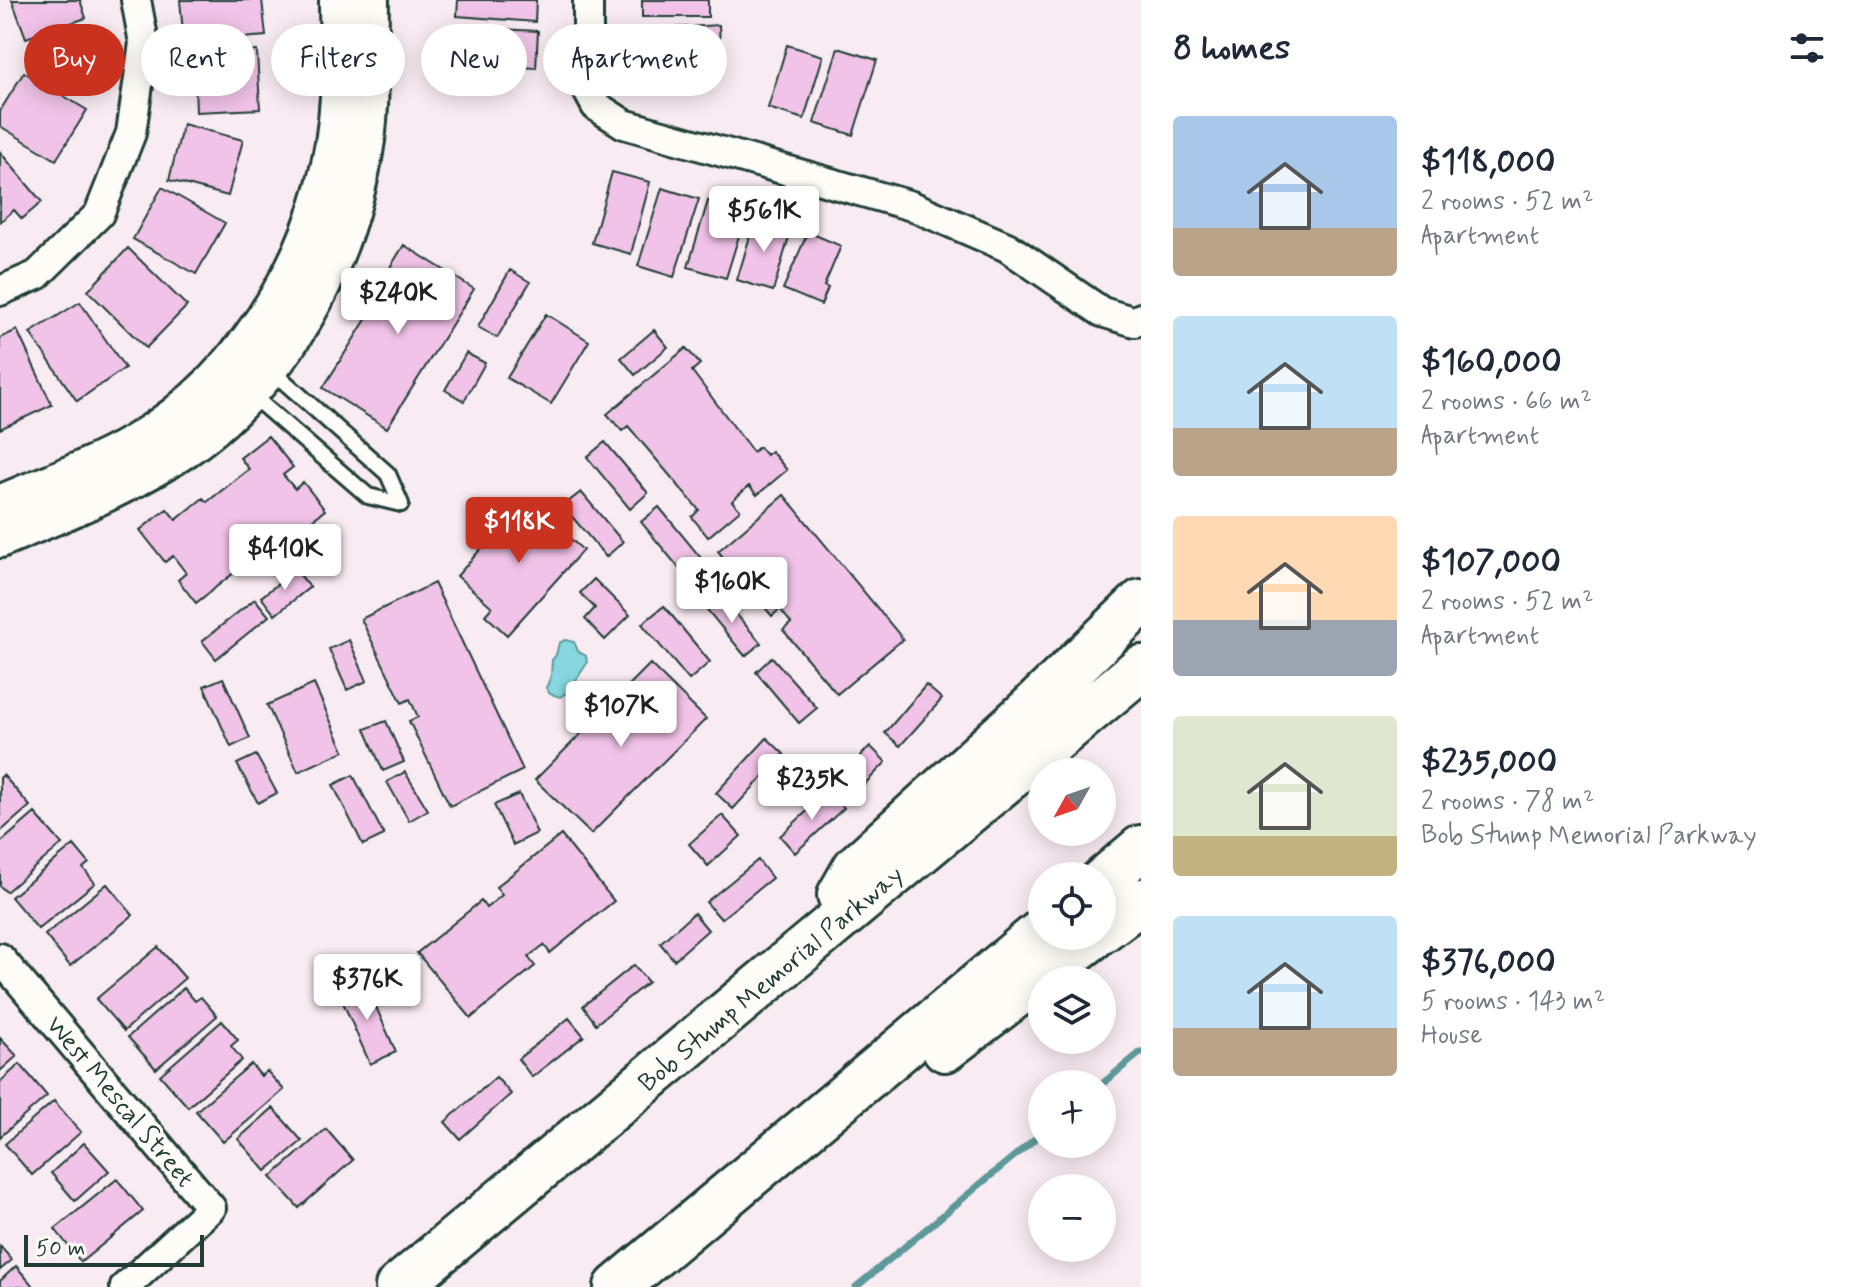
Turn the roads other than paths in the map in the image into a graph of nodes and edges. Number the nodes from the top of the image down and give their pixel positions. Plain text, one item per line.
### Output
1 (136, 0) edge
2 (338, 0) edge
3 (370, 0) edge
4 (588, 0) edge
5 (0, 291) edge
6 (1138, 320) edge
7 (258, 379) junction
8 (0, 504) edge
9 (0, 539) edge
10 (1141, 602) edge
11 (1141, 668) edge
12 (1141, 848) edge
13 (1116, 869) edge
14 (1141, 901) edge
15 (1116, 920) edge
16 (1028, 943) edge
17 (810, 945) junction
18 (1076, 950) edge
19 (0, 958) edge
20 (719, 1202) junction
21 (125, 1287) edge
22 (398, 1287) edge
23 (617, 1287) edge

1 - 5 street
2 - 8 street
3 - 7 street
4 - 6 street
7 - 7 lane
7 - 9 street
10 - 17 highway
11 - 17 highway, Bob Stump Memorial Parkway
12 - 13 highway
14 - 15 highway
16 - 20 highway
17 - 22 highway, Bob Stump Memorial Parkway
18 - 20 highway
19 - 21 street, West Mescal Street
20 - 23 highway

